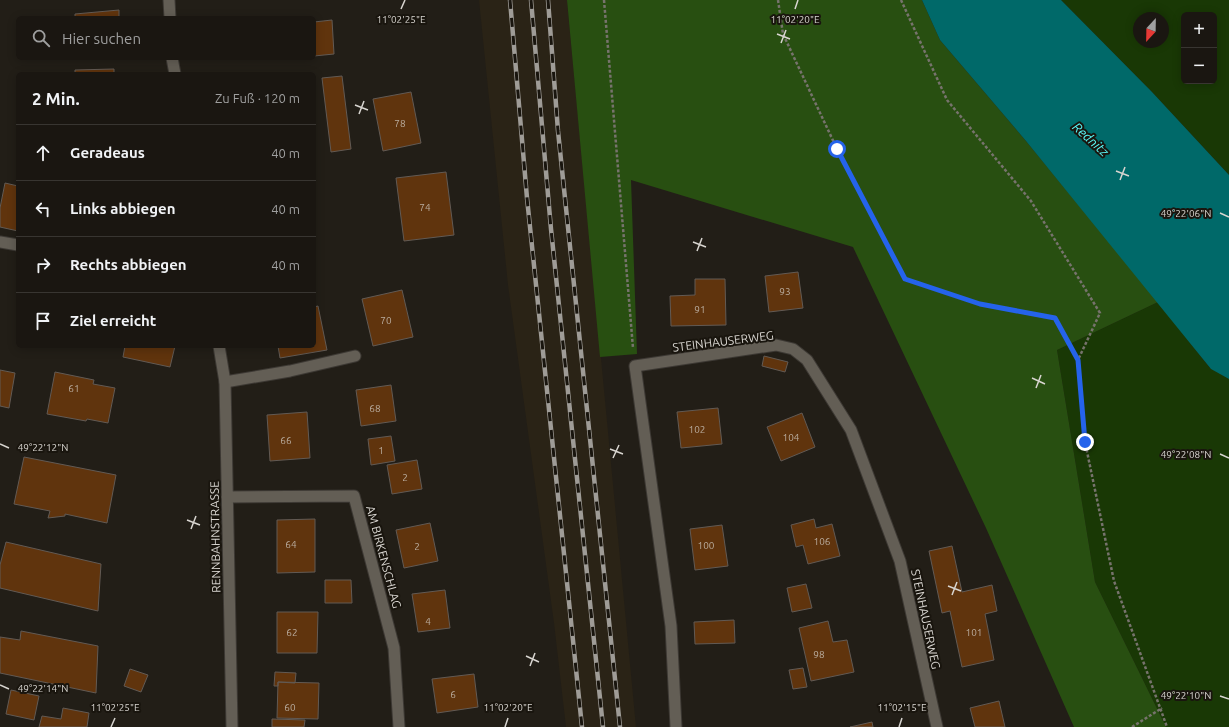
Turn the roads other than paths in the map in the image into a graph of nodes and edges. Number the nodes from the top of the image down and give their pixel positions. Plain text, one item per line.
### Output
1 (169, 0) edge
2 (170, 16) edge
3 (172, 60) edge
4 (175, 72) edge
5 (0, 242) edge
6 (16, 245) edge
7 (219, 348) edge
8 (354, 356) dead end
9 (225, 382) junction
10 (227, 497) junction
11 (232, 727) edge
12 (399, 727) edge
13 (676, 727) edge
14 (937, 727) edge

1 - 2 street
3 - 4 street
5 - 6 street
7 - 9 street, RENNBAHNSTRASSE
8 - 9 street
9 - 10 street, RENNBAHNSTRASSE
10 - 11 street, RENNBAHNSTRASSE
10 - 12 street, AM BIRKENSCHLAG
13 - 14 street, STEINHAUSERWEG

